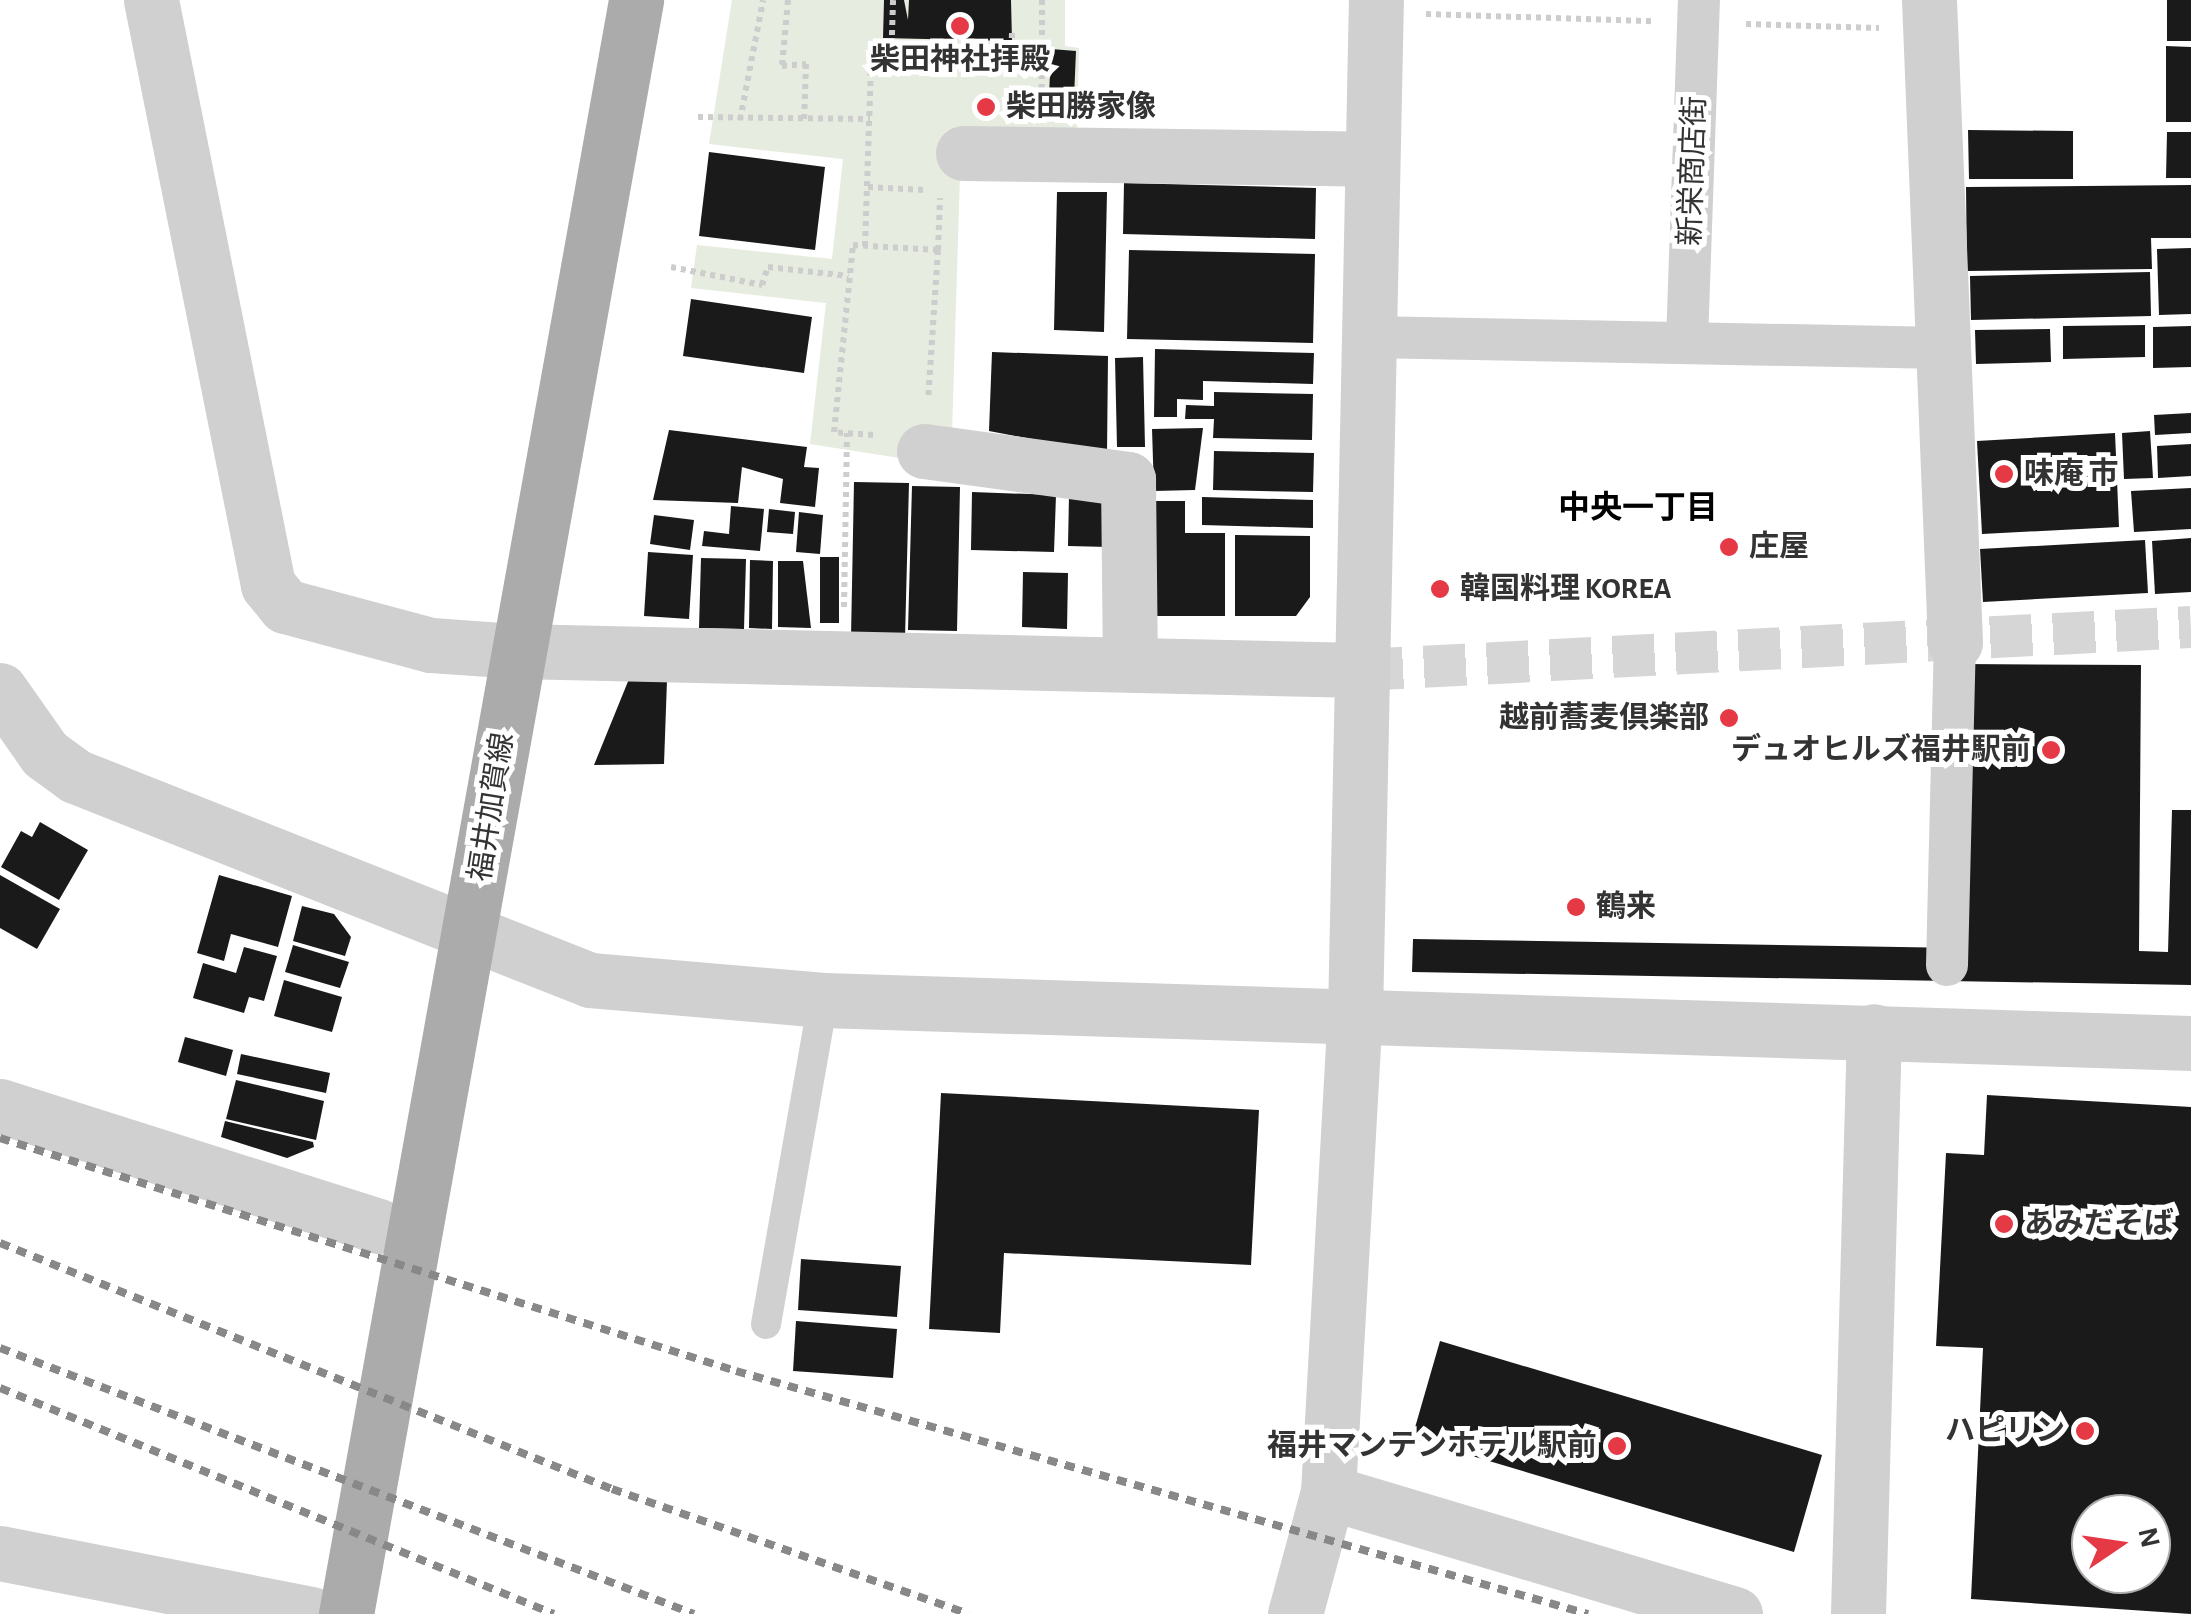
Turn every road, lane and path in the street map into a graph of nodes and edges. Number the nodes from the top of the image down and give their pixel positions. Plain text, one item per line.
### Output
1 (151, 0) edge
2 (636, 0) edge
3 (763, 0) edge
4 (788, 0) edge
5 (893, 0) edge
6 (1042, 0) edge
7 (1376, 0) edge
8 (1699, 0) edge
9 (1929, 0) edge
10 (1012, 32) dead end
11 (1042, 64) junction
12 (698, 117) dead end
13 (870, 119) junction
14 (740, 120) junction
15 (804, 120) junction
16 (1058, 156) junction
17 (1371, 159) junction
18 (952, 172) joint
19 (865, 246) junction
20 (938, 250) junction
21 (671, 267) dead end
22 (848, 276) junction
23 (1369, 337) junction
24 (1688, 342) junction
25 (1944, 348) junction
26 (847, 433) junction
27 (924, 445) junction
28 (1955, 642) joint
29 (516, 651) junction
30 (843, 661) junction
31 (1130, 661) junction
32 (1361, 670) junction
33 (0, 690) edge
34 (474, 928) junction
35 (1946, 965) dead end
36 (823, 1000) junction
37 (1355, 1016) junction
38 (1874, 1031) junction
39 (2191, 1043) edge
40 (0, 1106) edge
41 (378, 1226) dead end
42 (766, 1324) dead end
43 (1328, 1492) junction
44 (0, 1552) edge
45 (311, 1614) edge
46 (346, 1614) edge
47 (1295, 1614) edge
48 (1735, 1614) edge
49 (1858, 1614) edge

1 - 29 street
2 - 29 main road, 福井加賀線
3 - 14 path
4 - 15 path
5 - 13 path
6 - 11 path
7 - 17 street
8 - 24 street, 新栄商店街
9 - 25 street
10 - 11 path
11 - 16 path
12 - 14 path
13 - 15 path
13 - 19 path
14 - 15 path
16 - 17 street
16 - 18 street
17 - 23 street
18 - 20 path
19 - 20 path
19 - 22 path
20 - 27 path
21 - 22 path
22 - 26 path
23 - 24 street
23 - 32 street
24 - 25 street
25 - 28 street
26 - 27 path
26 - 30 path
27 - 31 street
28 - 35 street
29 - 30 street
29 - 34 main road, 福井加賀線
30 - 31 street
31 - 32 street
32 - 37 street
33 - 34 street
34 - 36 street
34 - 46 main road, 福井加賀線
36 - 37 street
36 - 42 lane
37 - 38 street
37 - 43 street
38 - 39 street
38 - 49 street
40 - 41 street
43 - 47 street
43 - 48 street
44 - 45 street

